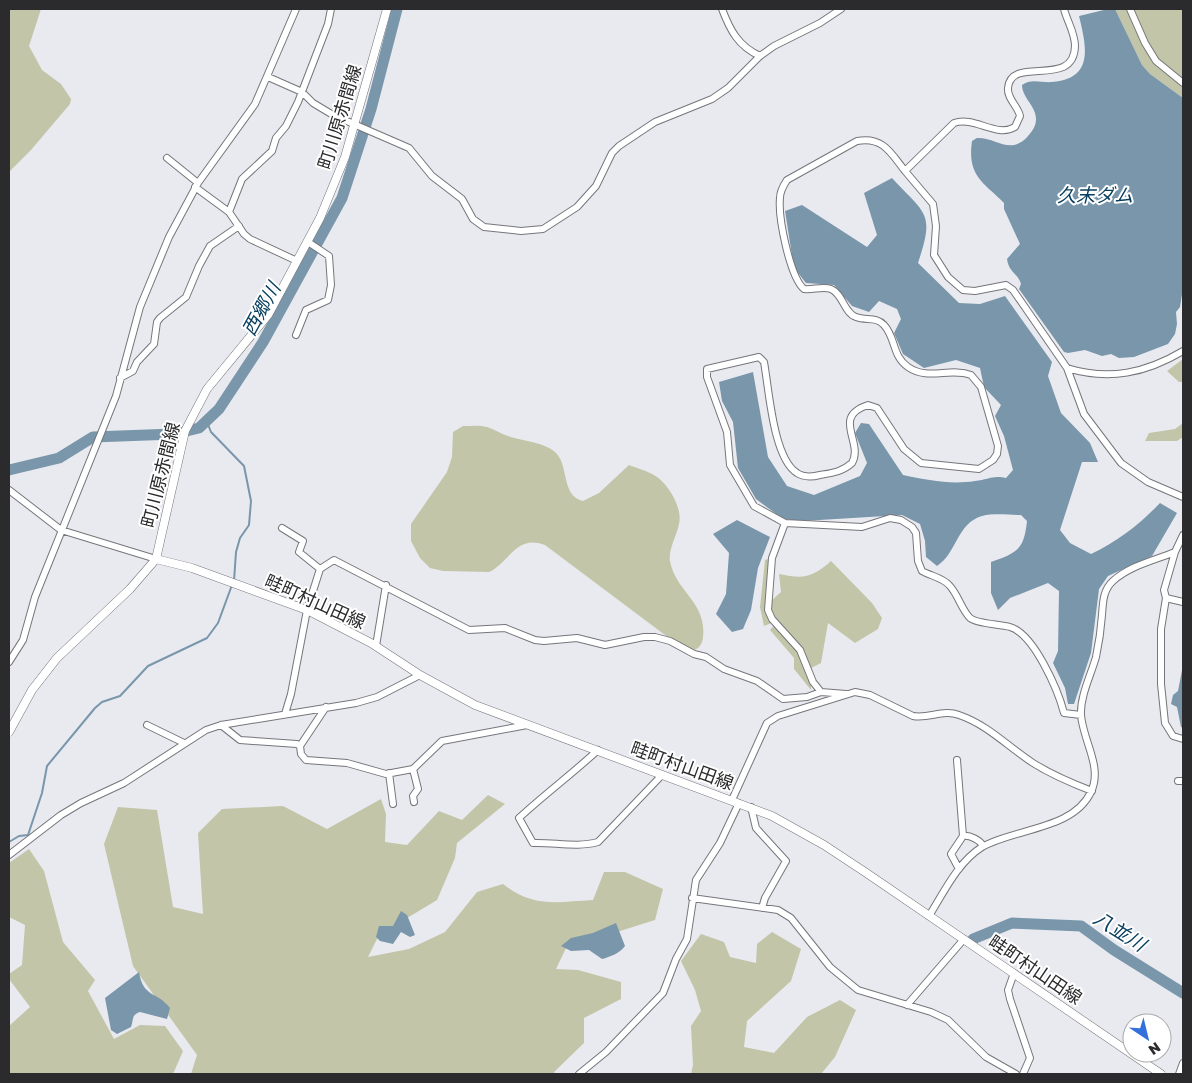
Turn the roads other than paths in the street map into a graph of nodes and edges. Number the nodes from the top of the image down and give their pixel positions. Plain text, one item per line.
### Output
1 (296, 9) edge
2 (331, 9) edge
3 (387, 9) edge
4 (722, 9) edge
5 (841, 9) edge
6 (1064, 9) edge
7 (1130, 9) edge
8 (760, 56) junction
9 (268, 77) junction
10 (1183, 83) edge
11 (302, 92) junction
12 (359, 126) junction
13 (166, 158) dead end
14 (905, 171) junction
15 (197, 185) junction
16 (229, 212) junction
17 (238, 226) junction
18 (308, 242) junction
19 (297, 261) junction
20 (296, 335) dead end
21 (1183, 351) edge
22 (1067, 368) junction
23 (120, 378) junction
24 (9, 490) edge
25 (1183, 497) edge
26 (785, 523) junction
27 (282, 528) dead end
28 (61, 530) junction
29 (1183, 535) edge
30 (1175, 552) junction
31 (156, 559) junction
32 (320, 568) junction
33 (386, 586) junction
34 (1166, 598) junction
35 (1183, 602) edge
36 (307, 610) junction
37 (376, 646) junction
38 (9, 662) edge
39 (420, 674) junction
40 (821, 692) junction
41 (846, 694) junction
42 (326, 707) junction
43 (285, 714) junction
44 (1081, 715) junction
45 (147, 725) dead end
46 (222, 725) junction
47 (527, 725) junction
48 (9, 732) edge
49 (1183, 739) edge
50 (184, 743) junction
51 (300, 746) junction
52 (598, 750) junction
53 (957, 760) dead end
54 (414, 769) junction
55 (389, 773) junction
56 (662, 775) junction
57 (1092, 791) junction
58 (735, 801) junction
59 (414, 802) dead end
60 (393, 804) dead end
61 (751, 807) junction
62 (963, 836) junction
63 (984, 846) junction
64 (9, 855) edge
65 (959, 869) junction
66 (692, 898) junction
67 (762, 908) junction
68 (930, 916) junction
69 (964, 940) junction
70 (1014, 973) junction
71 (907, 1005) junction
72 (1183, 1063) edge
73 (579, 1074) edge
74 (1016, 1074) edge
75 (1023, 1074) edge
76 (1161, 1074) edge
77 (1179, 1074) edge

1 - 9 street
2 - 11 street
3 - 12 main road, 町川原赤間線
4 - 8 street
5 - 8 street
6 - 14 street
7 - 10 street
8 - 12 street
9 - 11 street
9 - 15 street
11 - 12 street
11 - 16 street
12 - 18 main road, 町川原赤間線
13 - 15 street
14 - 22 street
14 - 26 street
15 - 16 street
15 - 23 street
16 - 17 street
17 - 19 street
17 - 23 street
18 - 19 main road, 町川原赤間線
18 - 20 street
19 - 31 main road, 町川原赤間線
21 - 22 street
22 - 25 street
23 - 28 street
24 - 28 street
26 - 40 street
26 - 44 street
27 - 32 street
28 - 31 street
28 - 38 street
29 - 30 street
30 - 34 street
30 - 44 street
31 - 36 main road, 畦町村山田線
31 - 48 main road, 町川原赤間線
32 - 33 street
32 - 36 street
33 - 37 street
33 - 40 street
34 - 35 street
34 - 49 street
36 - 37 main road, 畦町村山田線
36 - 43 street
37 - 39 main road, 畦町村山田線
39 - 42 street
39 - 47 main road, 畦町村山田線
40 - 41 street
41 - 57 street
41 - 58 street
42 - 43 street
42 - 51 street
43 - 46 street
44 - 57 street
45 - 50 street
46 - 50 street
46 - 51 street
47 - 52 main road, 畦町村山田線
47 - 54 street
50 - 64 street
51 - 55 street
52 - 56 main road, 畦町村山田線
52 - 56 street
53 - 62 street
54 - 55 street
54 - 59 street
55 - 60 street
56 - 58 main road, 畦町村山田線
57 - 63 street
58 - 61 main road, 畦町村山田線
58 - 66 street
61 - 67 street
61 - 68 main road, 畦町村山田線
62 - 63 street
62 - 65 street
63 - 65 street
65 - 68 street
66 - 67 street
66 - 73 street
67 - 71 street
68 - 69 main road, 畦町村山田線
69 - 70 main road, 畦町村山田線
69 - 71 street
70 - 75 street
70 - 76 main road, 畦町村山田線
71 - 74 street
72 - 77 street

